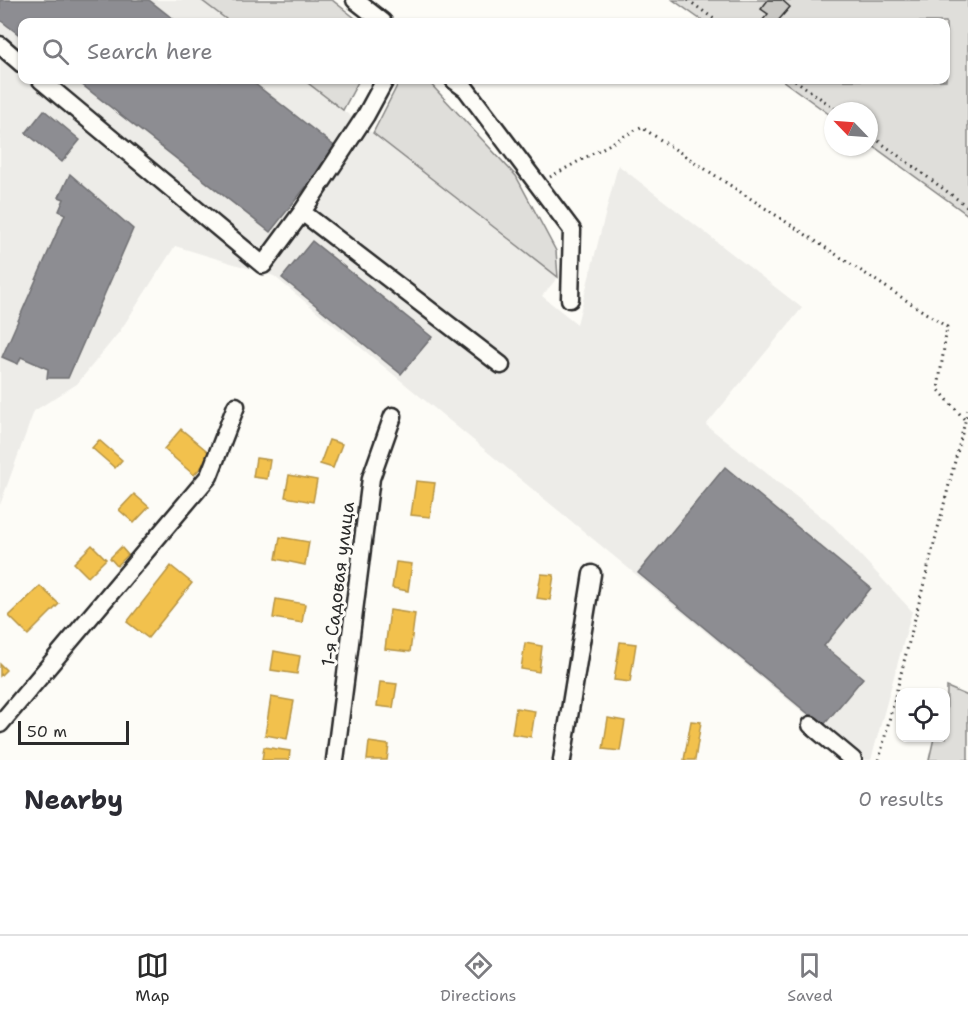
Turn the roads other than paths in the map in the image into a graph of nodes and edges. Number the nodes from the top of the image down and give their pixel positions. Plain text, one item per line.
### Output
1 (355, 0) edge
2 (378, 18) edge
3 (0, 45) edge
4 (18, 61) edge
5 (46, 84) edge
6 (383, 84) edge
7 (459, 84) edge
8 (302, 212) junction
9 (570, 299) dead end
10 (501, 365) dead end
11 (236, 406) dead end
12 (393, 416) dead end
13 (592, 574) dead end
14 (0, 724) edge
15 (811, 725) dead end
16 (335, 760) edge
17 (562, 760) edge
18 (853, 760) edge

1 - 2 street
3 - 4 street
5 - 8 street
6 - 8 street
7 - 9 street
8 - 10 street
11 - 14 street
12 - 16 street, 1-я Садовая улица
13 - 17 street
15 - 18 street

